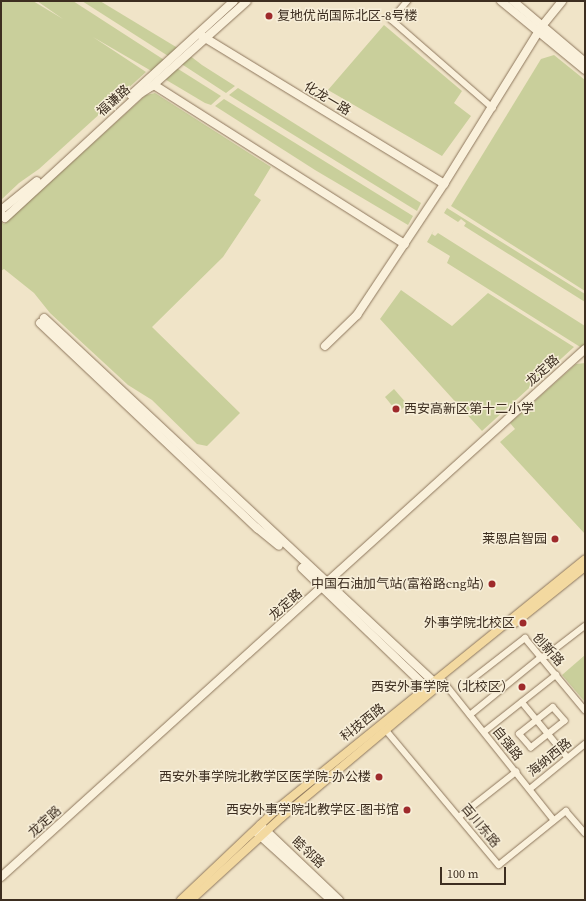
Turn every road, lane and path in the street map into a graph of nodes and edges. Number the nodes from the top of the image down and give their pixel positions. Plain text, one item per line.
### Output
1 (234, 1) edge
2 (247, 1) edge
3 (408, 1) edge
4 (501, 1) edge
5 (513, 1) edge
6 (562, 1) edge
7 (540, 29) junction
8 (198, 34) junction
9 (205, 38) junction
10 (585, 62) edge
11 (585, 70) edge
12 (154, 85) junction
13 (493, 108) junction
14 (444, 184) junction
15 (1, 212) edge
16 (404, 244) junction
17 (42, 320) dead end
18 (325, 346) dead end
19 (585, 350) edge
20 (585, 559) edge
21 (585, 568) edge
22 (325, 586) junction
23 (585, 626) edge
24 (541, 657) junction
25 (556, 675) junction
26 (443, 681) junction
27 (470, 681) dead end
28 (434, 682) junction
29 (427, 688) junction
30 (522, 702) junction
31 (585, 710) edge
32 (470, 715) junction
33 (537, 720) junction
34 (386, 730) junction
35 (484, 732) junction
36 (548, 734) junction
37 (585, 744) edge
38 (568, 758) junction
39 (516, 772) junction
40 (530, 789) junction
41 (459, 818) junction
42 (554, 820) junction
43 (257, 828) junction
44 (585, 833) edge
45 (263, 834) junction
46 (1, 877) edge
47 (181, 900) edge
48 (191, 900) edge
49 (331, 900) edge
50 (338, 900) edge

1 - 8 street, 福谦路
2 - 9 street, 福谦路
3 - 13 street
4 - 7 street
5 - 7 street
6 - 7 street
7 - 10 street
7 - 11 street
7 - 13 street
8 - 9 street, 化龙一路
8 - 15 street, 福谦路
9 - 12 street, 福谦路
9 - 14 street, 化龙一路
12 - 15 street, 福谦路
12 - 16 street
13 - 14 street
14 - 16 street
16 - 18 street
17 - 22 street
19 - 22 street, 龙定路
20 - 28 main road, 科技西路
21 - 26 main road, 科技西路
22 - 28 street
22 - 29 street
22 - 46 street, 龙定路
23 - 24 street
24 - 25 street, 创新路
24 - 27 street, 创新路
24 - 32 street
25 - 30 street
25 - 31 street, 创新路
26 - 32 street, 自强路
26 - 34 main road, 科技西路
28 - 29 main road, 科技西路
29 - 43 main road, 科技西路
30 - 33 street
30 - 35 street
32 - 35 street, 自强路
33 - 36 street
33 - 36 street
33 - 36 street
34 - 41 street, 百川东路
34 - 45 main road, 科技西路
35 - 39 street, 自强路
36 - 38 street
37 - 38 street, 海纳西路
38 - 40 street, 海纳西路
39 - 40 street, 自强路
39 - 41 street
40 - 42 street, 自强路
41 - 42 street, 百川东路
42 - 44 street, 百川东路
43 - 45 street, 睦邻路
43 - 47 main road, 科技西路
45 - 48 main road, 科技西路
45 - 49 street, 睦邻路
45 - 50 street, 睦邻路

